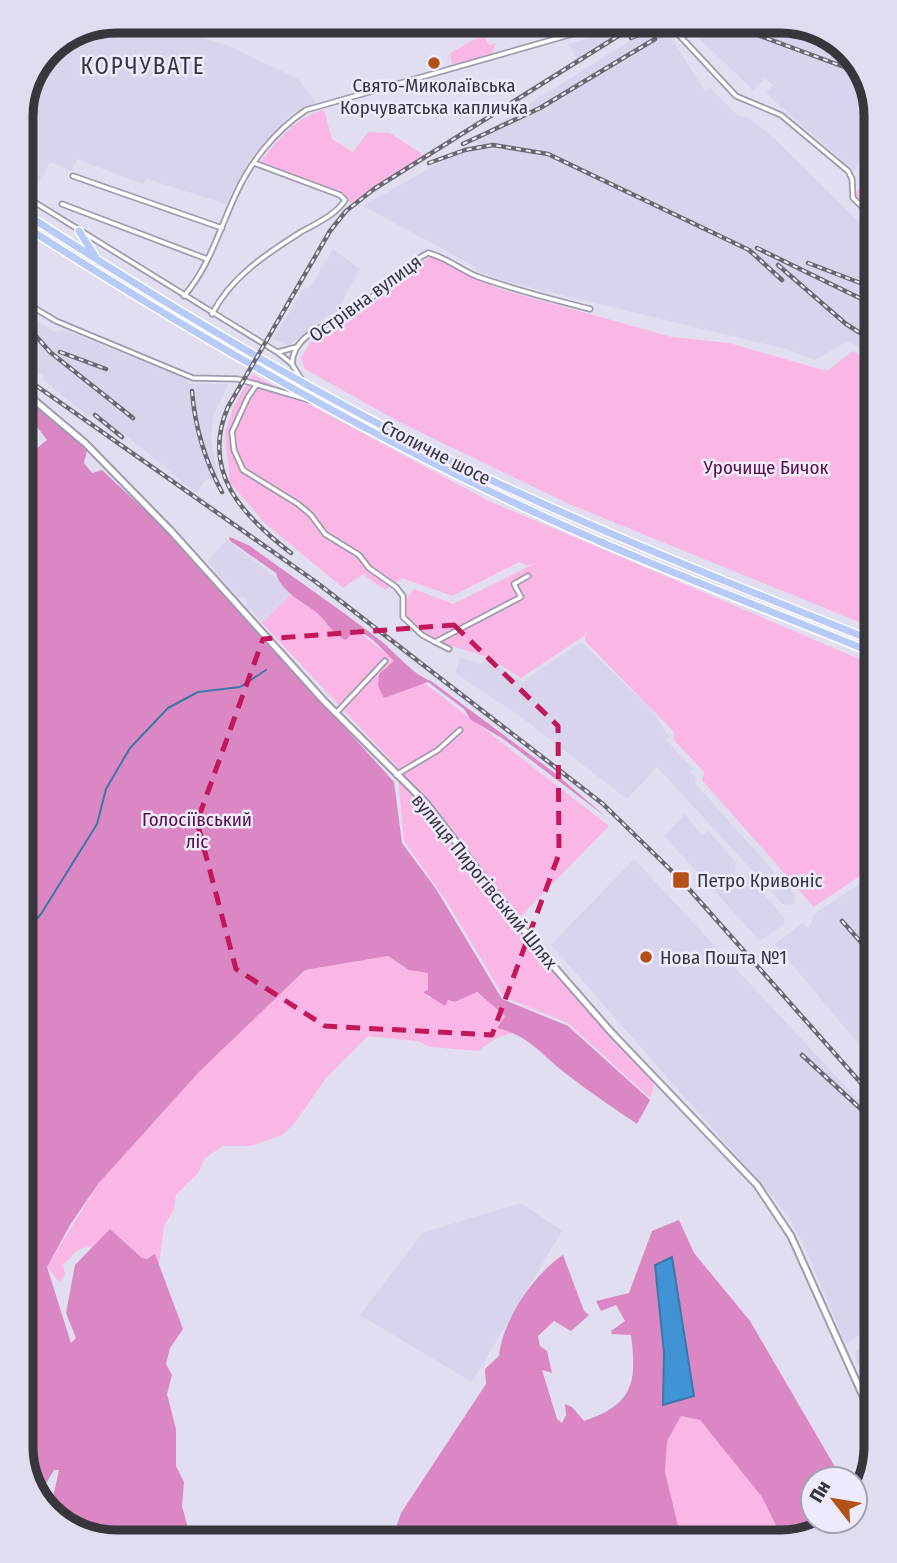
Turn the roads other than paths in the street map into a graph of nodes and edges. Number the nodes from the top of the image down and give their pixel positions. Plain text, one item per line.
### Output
1 (584, 33) edge
2 (677, 33) edge
3 (581, 34) joint
4 (254, 163) junction
5 (73, 176) dead end
6 (33, 202) edge
7 (62, 204) dead end
8 (864, 209) edge
9 (33, 219) edge
10 (222, 228) junction
11 (79, 230) junction
12 (33, 232) edge
13 (97, 260) junction
14 (208, 260) junction
15 (184, 296) junction
16 (33, 307) edge
17 (590, 309) dead end
18 (212, 314) junction
19 (299, 346) junction
20 (278, 352) junction
21 (292, 364) junction
22 (303, 382) junction
23 (257, 384) junction
24 (33, 399) edge
25 (316, 402) junction
26 (528, 576) dead end
27 (864, 637) edge
28 (435, 642) junction
29 (449, 649) dead end
30 (864, 649) edge
31 (385, 661) dead end
32 (336, 713) junction
33 (460, 730) dead end
34 (397, 775) junction
35 (864, 1398) edge

1 - 3 street
2 - 8 street
3 - 4 street
4 - 10 street
4 - 18 street
5 - 10 street
6 - 11 street
7 - 14 street
9 - 13 highway, Столичне шосе
10 - 14 street
11 - 13 highway
11 - 15 street
12 - 25 highway, Столичне шосе
13 - 22 highway, Столичне шосе
14 - 15 street
15 - 18 street
16 - 23 street
17 - 19 street, Острівна вулиця
18 - 20 street
19 - 20 street, Острівна вулиця
19 - 21 street, Острівна вулиця
20 - 21 street
21 - 22 street
22 - 27 highway, Столичне шосе
23 - 25 street
23 - 28 street
24 - 32 street, вулиця Пирогівський Шлях
25 - 30 highway, Столичне шосе
26 - 28 street
28 - 29 street
31 - 32 street
32 - 34 street, вулиця Пирогівський Шлях
33 - 34 street
34 - 35 street, вулиця Пирогівський Шлях

